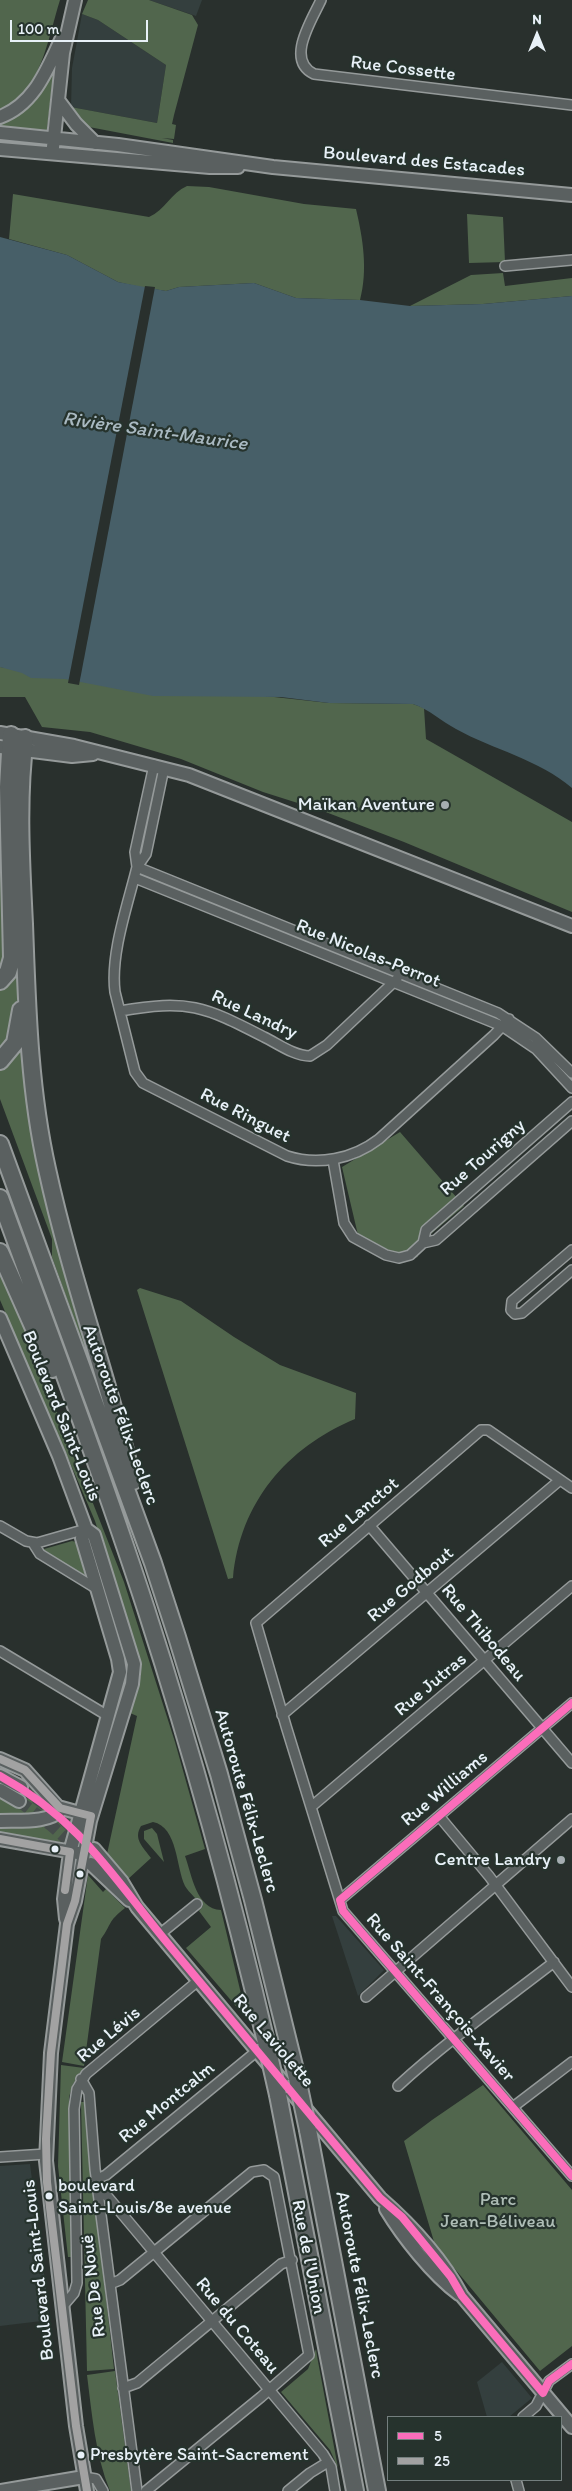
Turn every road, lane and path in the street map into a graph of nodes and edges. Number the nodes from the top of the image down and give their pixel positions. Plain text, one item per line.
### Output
1 (75, 0) edge
2 (321, 0) edge
3 (68, 27) junction
4 (58, 100) junction
5 (572, 105) edge
6 (0, 117) edge
7 (0, 133) edge
8 (54, 139) junction
9 (95, 143) junction
10 (0, 149) edge
11 (53, 154) junction
12 (273, 167) junction
13 (572, 195) edge
14 (572, 260) edge
15 (505, 266) dead end
16 (11, 742) edge
17 (159, 766) junction
18 (4, 782) edge
19 (138, 867) junction
20 (135, 878) junction
21 (572, 926) edge
22 (25, 966) junction
23 (402, 974) junction
24 (0, 981) edge
25 (394, 982) junction
26 (120, 1011) junction
27 (509, 1018) junction
28 (502, 1026) junction
29 (0, 1061) edge
30 (572, 1073) edge
31 (572, 1088) edge
32 (572, 1102) edge
33 (572, 1121) edge
34 (0, 1144) edge
35 (333, 1160) junction
36 (0, 1198) edge
37 (423, 1243) junction
38 (572, 1250) edge
39 (0, 1252) edge
40 (572, 1270) edge
41 (0, 1318) edge
42 (100, 1477) junction
43 (560, 1480) junction
44 (572, 1488) edge
45 (369, 1525) junction
46 (0, 1526) edge
47 (86, 1529) junction
48 (33, 1543) junction
49 (153, 1563) junction
50 (572, 1586) edge
51 (97, 1588) junction
52 (427, 1592) junction
53 (256, 1622) joint
54 (0, 1651) edge
55 (485, 1660) junction
56 (572, 1703) edge
57 (282, 1715) junction
58 (108, 1716) junction
59 (543, 1728) junction
60 (0, 1758) edge
61 (572, 1762) edge
62 (0, 1776) edge
63 (21, 1787) tunnel mouth
64 (0, 1790) edge
65 (20, 1800) tunnel mouth
66 (311, 1807) junction
67 (62, 1809) junction
68 (85, 1815) junction
69 (439, 1816) junction
70 (572, 1819) edge
71 (0, 1821) edge
72 (0, 1839) edge
73 (84, 1855) junction
74 (495, 1884) junction
75 (340, 1900) junction
76 (197, 1904) dead end
77 (160, 1934) junction
78 (554, 1962) junction
79 (395, 1970) junction
80 (199, 1980) junction
81 (572, 1987) edge
82 (366, 1997) dead end
83 (454, 2039) junction
84 (261, 2046) junction
85 (572, 2062) edge
86 (81, 2079) junction
87 (398, 2086) dead end
88 (512, 2107) junction
89 (46, 2154) junction
90 (0, 2157) edge
91 (571, 2174) edge
92 (97, 2179) junction
93 (99, 2192) junction
94 (154, 2252) junction
95 (292, 2260) junction
96 (110, 2284) junction
97 (62, 2307) junction
98 (212, 2322) junction
99 (572, 2364) edge
100 (123, 2388) junction
101 (269, 2390) junction
102 (543, 2393) junction
103 (524, 2416) edge
104 (572, 2427) edge
105 (328, 2462) junction
106 (84, 2477) junction
107 (0, 2491) edge
108 (87, 2491) edge
109 (103, 2491) edge
110 (137, 2491) edge
111 (146, 2491) edge
112 (288, 2491) edge
113 (335, 2491) edge
114 (355, 2491) edge
115 (377, 2491) edge

1 - 3 street
2 - 5 street, Rue Cossette
3 - 4 street
3 - 6 street
4 - 8 street
4 - 9 street
7 - 8 street, Boulevard des Estacades
8 - 9 street, Boulevard des Estacades
8 - 11 street
9 - 12 street, Boulevard des Estacades
10 - 11 street, Boulevard des Estacades
11 - 12 street, Boulevard des Estacades
12 - 13 street, Boulevard des Estacades
14 - 15 street
16 - 17 street
16 - 18 highway
16 - 22 highway
17 - 19 street, Rue Ringuet
17 - 21 street
18 - 24 highway
19 - 20 street, Rue Ringuet
19 - 23 street, Rue Nicolas-Perrot
20 - 25 street, Rue Nicolas-Perrot
20 - 26 street, Rue Ringuet
22 - 29 highway
22 - 49 highway
23 - 25 street, Rue Landry
23 - 27 street, Rue Nicolas-Perrot
25 - 26 street, Rue Landry
25 - 28 street, Rue Nicolas-Perrot
26 - 35 street, Rue Ringuet
27 - 28 street, Rue Ringuet
27 - 30 street, Rue Nicolas-Perrot
28 - 31 street, Rue Nicolas-Perrot
28 - 35 street, Rue Ringuet
32 - 37 street, Rue Tourigny
33 - 37 street, Rue Tourigny
34 - 49 highway, Autoroute Félix-Leclerc
35 - 37 street, Rue Tourigny
36 - 42 highway, Autoroute Félix-Leclerc
38 - 40 street
39 - 42 highway
41 - 47 street, Boulevard Saint-Louis
42 - 84 highway, Autoroute Félix-Leclerc
43 - 44 street
43 - 45 street, Rue Lanctot
43 - 52 street, Rue Godbout
45 - 52 street, Rue Thibodeau
45 - 53 street, Rue Lanctot
46 - 48 street
47 - 48 street
47 - 51 street, Boulevard Saint-Louis
47 - 68 street, Boulevard Saint-Louis
48 - 51 street
49 - 115 highway, Autoroute Félix-Leclerc, bridge
50 - 55 street, Rue Jutras
51 - 58 street, Boulevard Saint-Louis
52 - 55 street, Rue Thibodeau
52 - 57 street, Rue Godbout
53 - 57 street, Rue Saint-François-Xavier
54 - 58 street
55 - 59 street, Rue Thibodeau
55 - 66 street, Rue Jutras
56 - 59 street, Rue Williams
57 - 66 street, Rue Saint-François-Xavier
58 - 68 street, Boulevard Saint-Louis
59 - 61 street, Rue Thibodeau
59 - 69 street, Rue Williams
60 - 67 street
62 - 63 street
64 - 65 street
66 - 75 street, Rue Saint-François-Xavier
67 - 68 street
67 - 71 street
68 - 73 street, Boulevard Saint-Louis
69 - 74 street
69 - 75 street, Rue Williams
70 - 74 street
72 - 73 street
73 - 77 street, Rue Laviolette
73 - 89 street, Boulevard Saint-Louis
74 - 78 street
74 - 79 street
75 - 79 street, Rue Saint-François-Xavier
76 - 77 street
77 - 80 street, Rue Laviolette
78 - 81 street
78 - 83 street
79 - 82 street
79 - 83 street, Rue Saint-François-Xavier
80 - 84 street, Rue Laviolette
80 - 86 street, Rue Lévis
83 - 87 street
83 - 88 street, Rue Saint-François-Xavier
84 - 92 street, Rue Montcalm
84 - 102 street, Rue Laviolette
84 - 114 highway, Autoroute Félix-Leclerc, bridge
85 - 88 street
86 - 92 street, Rue De Nouë
86 - 97 street, Rue Lévis
88 - 91 street, Rue Saint-François-Xavier
89 - 90 street
89 - 97 street, Boulevard Saint-Louis
92 - 93 street, Rue De Nouë
93 - 94 street, Rue du Coteau
93 - 96 street, Rue De Nouë
94 - 95 street, Rue de l'Union
94 - 96 street
94 - 98 street, Rue du Coteau
95 - 98 street
95 - 101 street, Rue de l'Union
96 - 100 street, Rue De Nouë
97 - 106 street, Boulevard Saint-Louis
98 - 100 street
98 - 101 street, Rue du Coteau
99 - 102 street
100 - 110 street, Rue De Nouë
101 - 105 street, Rue du Coteau
101 - 111 street
102 - 103 street
102 - 104 street
105 - 112 street
105 - 113 street, Rue du Coteau
106 - 107 street
106 - 108 street, Boulevard Saint-Louis
106 - 109 street

